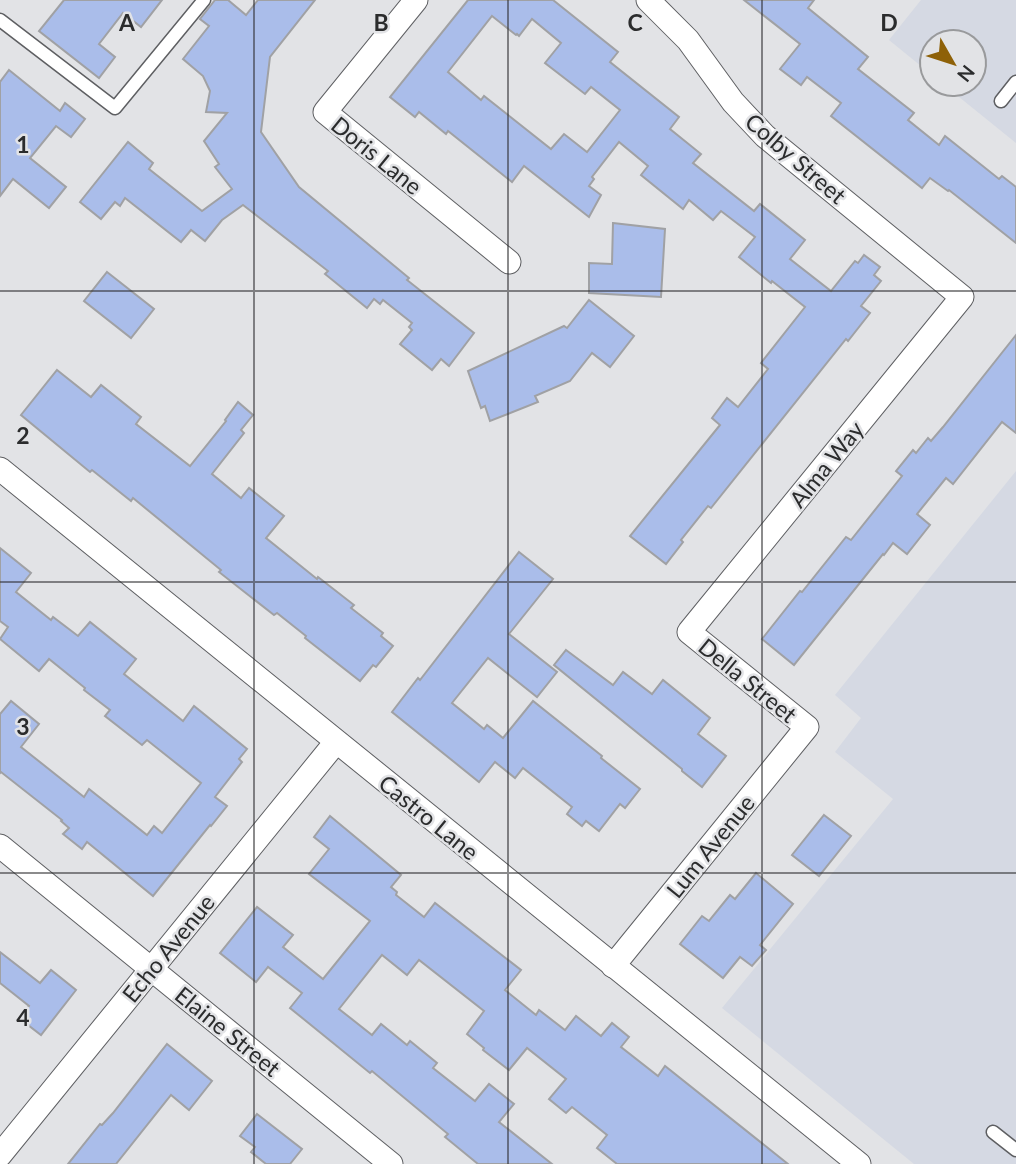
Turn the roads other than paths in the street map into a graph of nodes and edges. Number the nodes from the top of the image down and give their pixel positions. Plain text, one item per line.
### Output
1 (204, 0) edge
2 (416, 0) edge
3 (648, 0) edge
4 (0, 20) edge
5 (1016, 82) edge
6 (1001, 101) dead end
7 (509, 262) dead end
8 (962, 297) joint
9 (0, 469) edge
10 (689, 632) joint
11 (807, 727) joint
12 (336, 742) junction
13 (0, 846) edge
14 (613, 966) junction
15 (151, 969) junction
16 (993, 1132) dead end
17 (1016, 1150) edge
18 (0, 1155) edge
19 (379, 1160) edge
20 (859, 1164) edge

1 - 4 lane
2 - 7 street, Doris Lane
3 - 8 street, Colby Street
5 - 6 lane
8 - 10 street, Alma Way
9 - 12 street, Castro Lane
10 - 11 street, Della Street
11 - 14 street, Lum Avenue
12 - 14 street, Castro Lane
12 - 15 street, Echo Avenue
13 - 15 street, Elaine Street
14 - 20 street, Castro Lane
15 - 18 street, Echo Avenue
15 - 19 street, Elaine Street
16 - 17 lane

